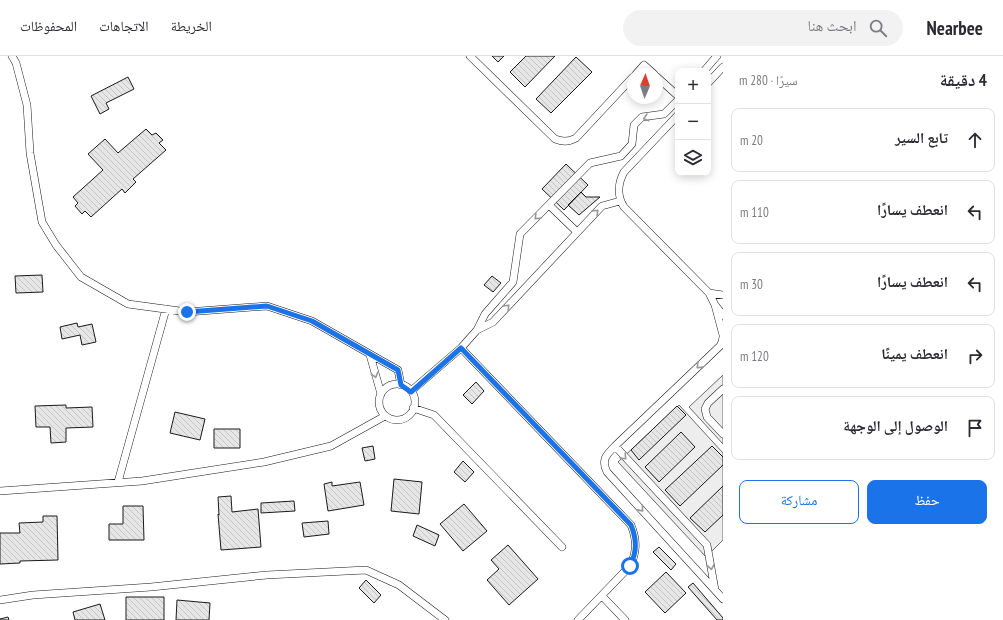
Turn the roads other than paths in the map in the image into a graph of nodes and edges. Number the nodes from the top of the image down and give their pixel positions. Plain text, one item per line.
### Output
1 (12, 56) edge
2 (470, 56) edge
3 (717, 56) edge
4 (723, 67) edge
5 (707, 68) edge
6 (711, 80) edge
7 (663, 82) edge
8 (627, 83) edge
9 (675, 93) edge
10 (675, 103) edge
11 (675, 119) edge
12 (620, 201) junction
13 (548, 205) junction
14 (577, 232) junction
15 (709, 293) junction
16 (722, 296) edge
17 (715, 305) junction
18 (166, 309) junction
19 (723, 315) edge
20 (477, 330) junction
21 (723, 336) edge
22 (461, 348) junction
23 (370, 355) junction
24 (401, 385) junction
25 (723, 389) edge
26 (411, 392) junction
27 (381, 394) junction
28 (413, 408) junction
29 (385, 416) junction
30 (723, 434) edge
31 (615, 446) junction
32 (118, 482) junction
33 (0, 491) edge
34 (562, 547) dead end
35 (715, 590) junction
36 (602, 596) junction
37 (723, 599) edge
38 (0, 600) edge
39 (445, 620) edge
40 (578, 620) edge
41 (625, 620) edge

1 - 18 lane
2 - 8 lane
3 - 5 lane
4 - 6 lane
7 - 9 lane
10 -> 13 lane
11 - 12 lane
14 -> 12 lane
12 - 15 lane
13 - 14 lane
13 -> 20 lane
20 -> 14 lane
15 - 16 lane
15 - 17 lane
17 - 19 lane
17 - 21 lane
18 - 23 lane
18 - 32 lane
20 - 22 lane
21 -> 31 lane
22 - 26 lane
22 - 36 lane
23 - 24 lane
23 -> 27 lane
24 - 26 lane
24 - 27 lane
25 - 30 lane
26 - 28 lane
27 - 29 lane
28 - 29 lane
28 - 34 lane
29 - 32 lane
31 -> 35 lane
31 -> 35 lane
32 - 33 lane
35 - 37 lane
36 - 40 lane
36 - 41 lane
38 - 39 lane

